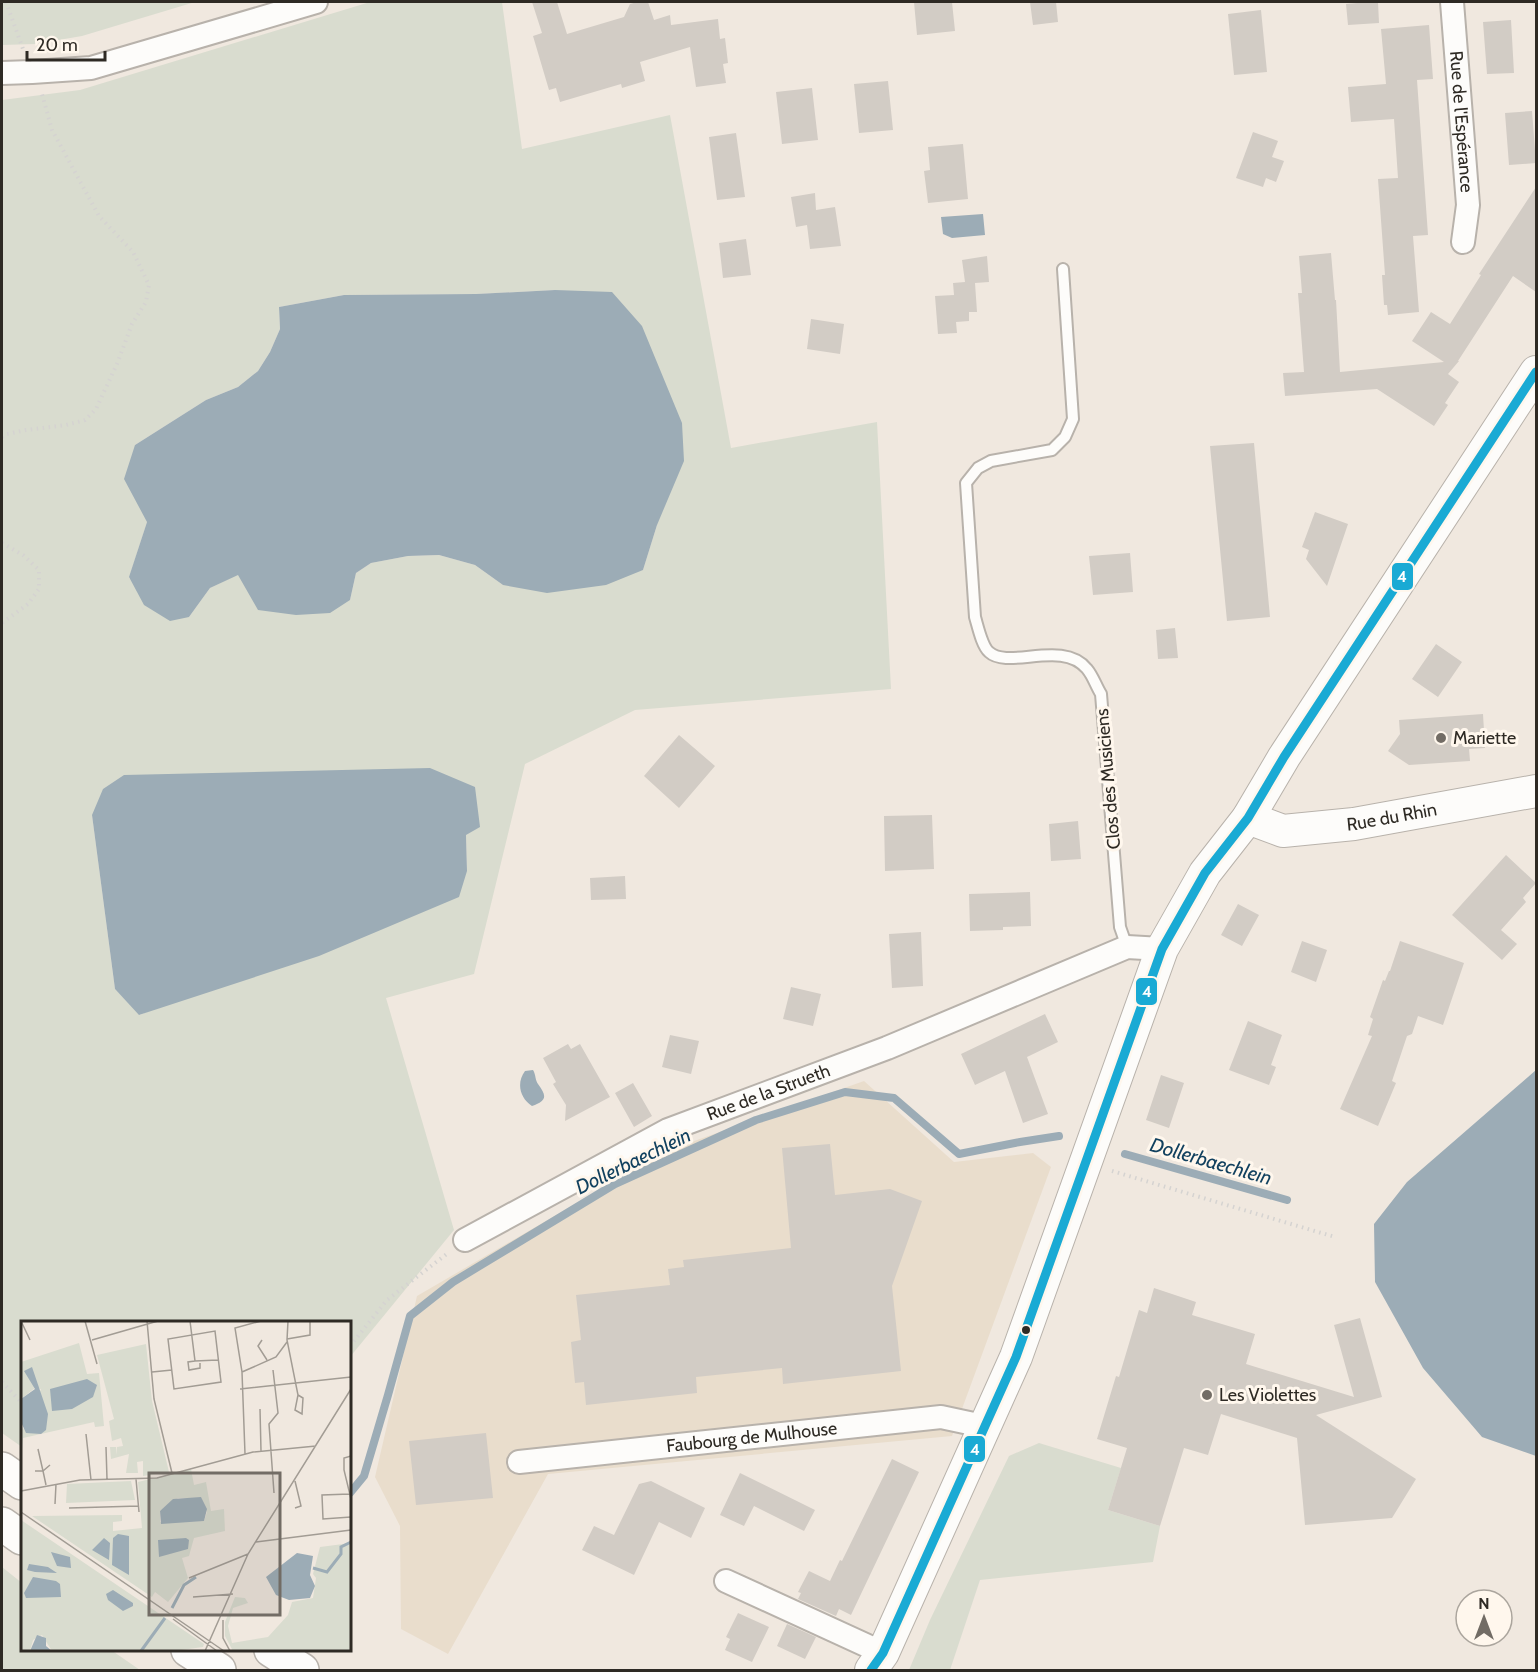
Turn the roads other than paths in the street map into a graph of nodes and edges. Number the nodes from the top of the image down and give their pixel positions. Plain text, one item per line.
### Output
1 (316, 2) edge
2 (1452, 2) edge
3 (271, 8) edge
4 (2, 73) edge
5 (1463, 242) dead end
6 (1063, 269) dead end
7 (1536, 372) edge
8 (1536, 791) edge
9 (1248, 818) junction
10 (1127, 947) junction
11 (1162, 950) junction
12 (465, 1240) road end
13 (983, 1426) junction
14 (519, 1462) dead end
15 (2, 1469) edge
16 (21, 1482) edge
17 (2, 1524) edge
18 (21, 1537) edge
19 (726, 1581) dead end
20 (189, 1651) edge
21 (272, 1651) edge
22 (878, 1665) edge
23 (219, 1671) edge
24 (303, 1671) edge

1 - 3 street
2 - 5 street, Rue de l'Espérance
3 - 4 street
6 - 10 lane, Clos des Musiciens
7 - 9 main road
8 - 9 main road, Rue du Rhin
9 - 11 main road
10 - 11 street, Rue de la Strueth
10 - 12 street, Rue de la Strueth
11 - 13 main road
13 - 14 street, Faubourg de Mulhouse
13 - 22 main road
15 - 16 highway
17 - 18 highway
19 - 22 street
20 - 23 highway
21 - 24 highway

